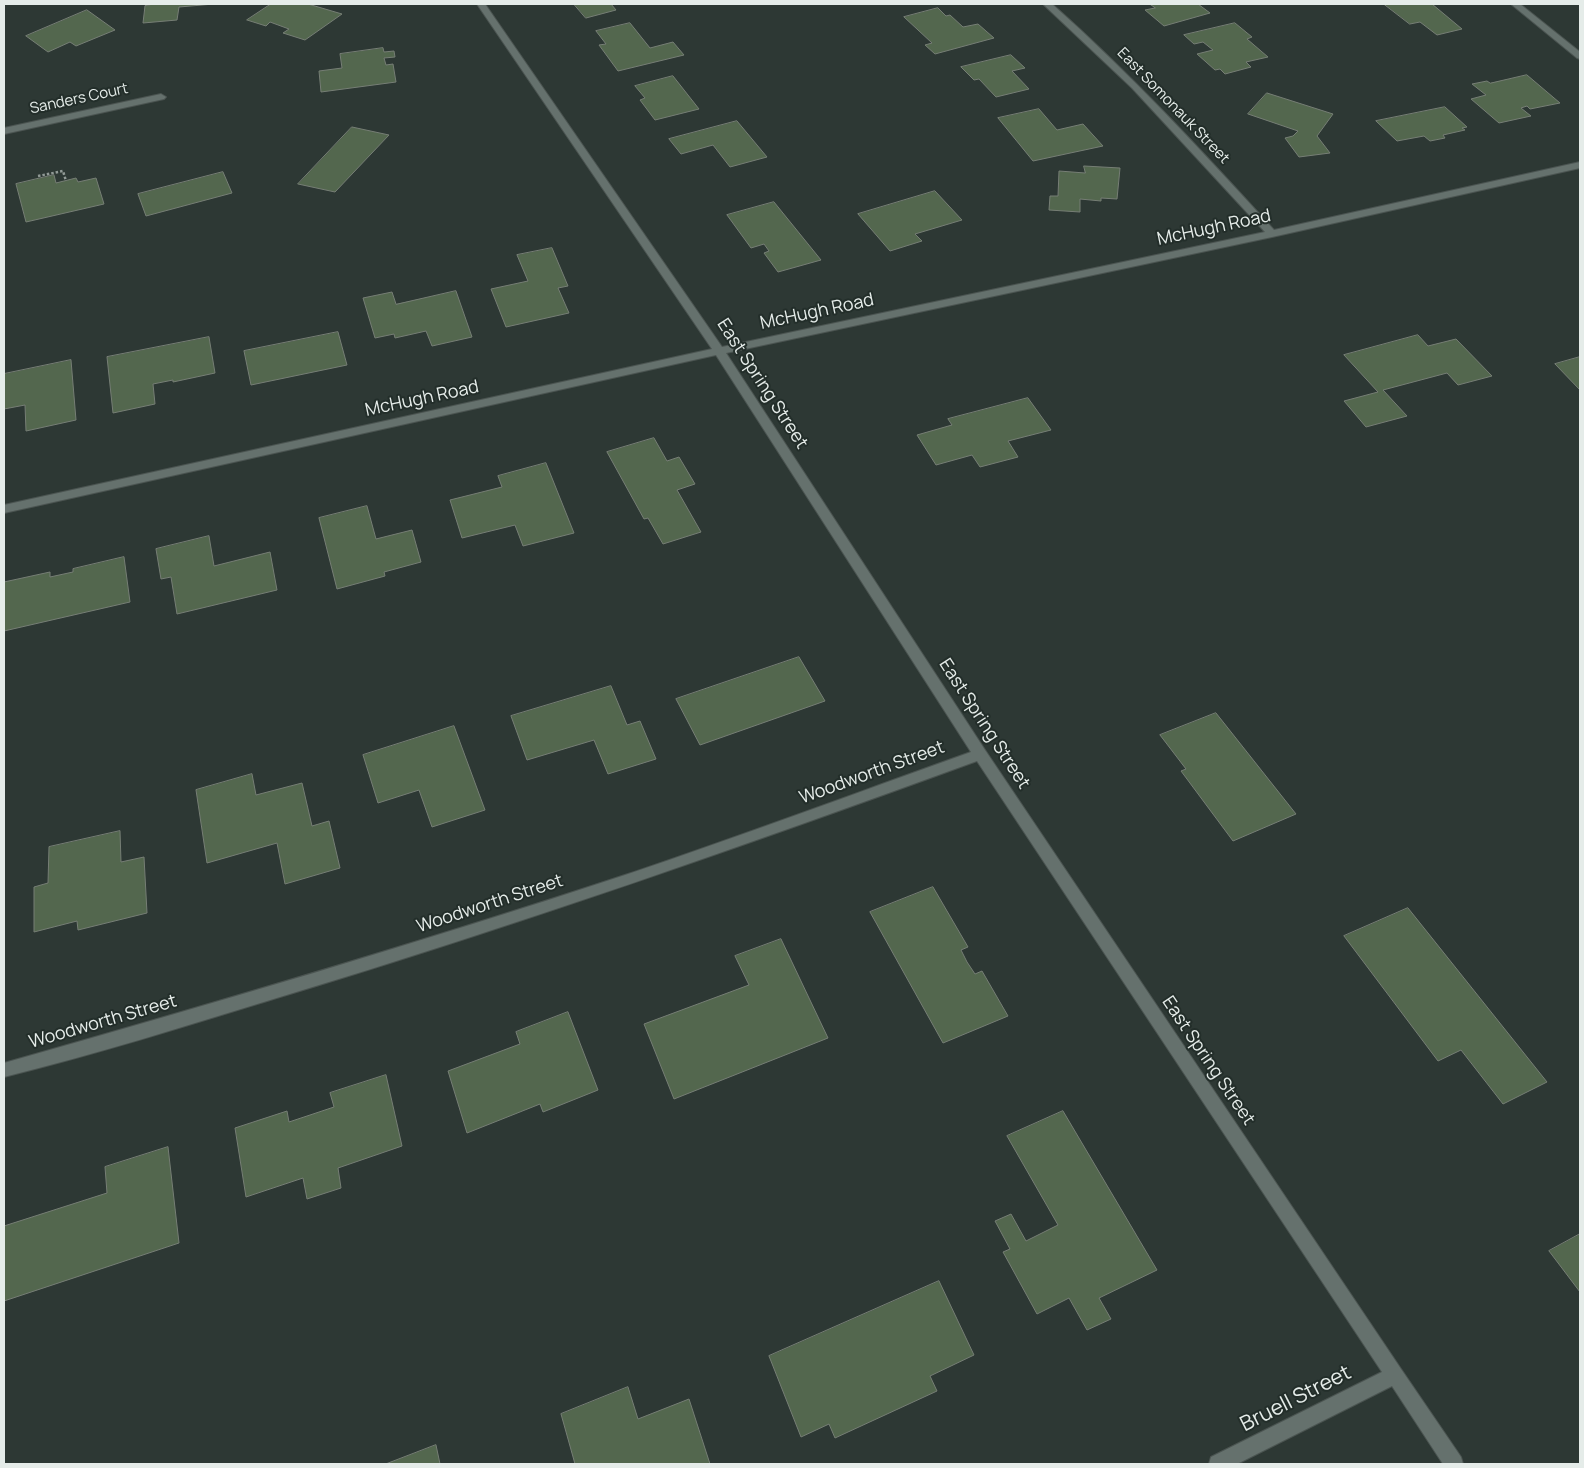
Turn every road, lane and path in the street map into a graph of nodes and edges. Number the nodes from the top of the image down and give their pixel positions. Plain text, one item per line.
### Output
1 (481, 4) edge
2 (1047, 4) edge
3 (1515, 4) edge
4 (1580, 56) edge
5 (161, 97) dead end
6 (4, 131) edge
7 (1580, 165) edge
8 (38, 176) dead end
9 (66, 181) dead end
10 (1272, 234) junction
11 (719, 351) junction
12 (4, 509) edge
13 (980, 754) junction
14 (4, 1070) edge
15 (1395, 1374) junction
16 (1218, 1464) edge
17 (1454, 1464) edge

1 - 11 street, East Spring Street
2 - 10 street, East Somonauk Street
3 - 4 street
5 - 6 street, Sanders Court
7 - 10 street, McHugh Road
8 - 9 path
10 - 11 street, McHugh Road
11 - 12 street, McHugh Road
11 - 13 street, East Spring Street
13 - 14 street, Woodworth Street
13 - 15 street, East Spring Street
15 - 16 street, Bruell Street
15 - 17 street, East Spring Street

